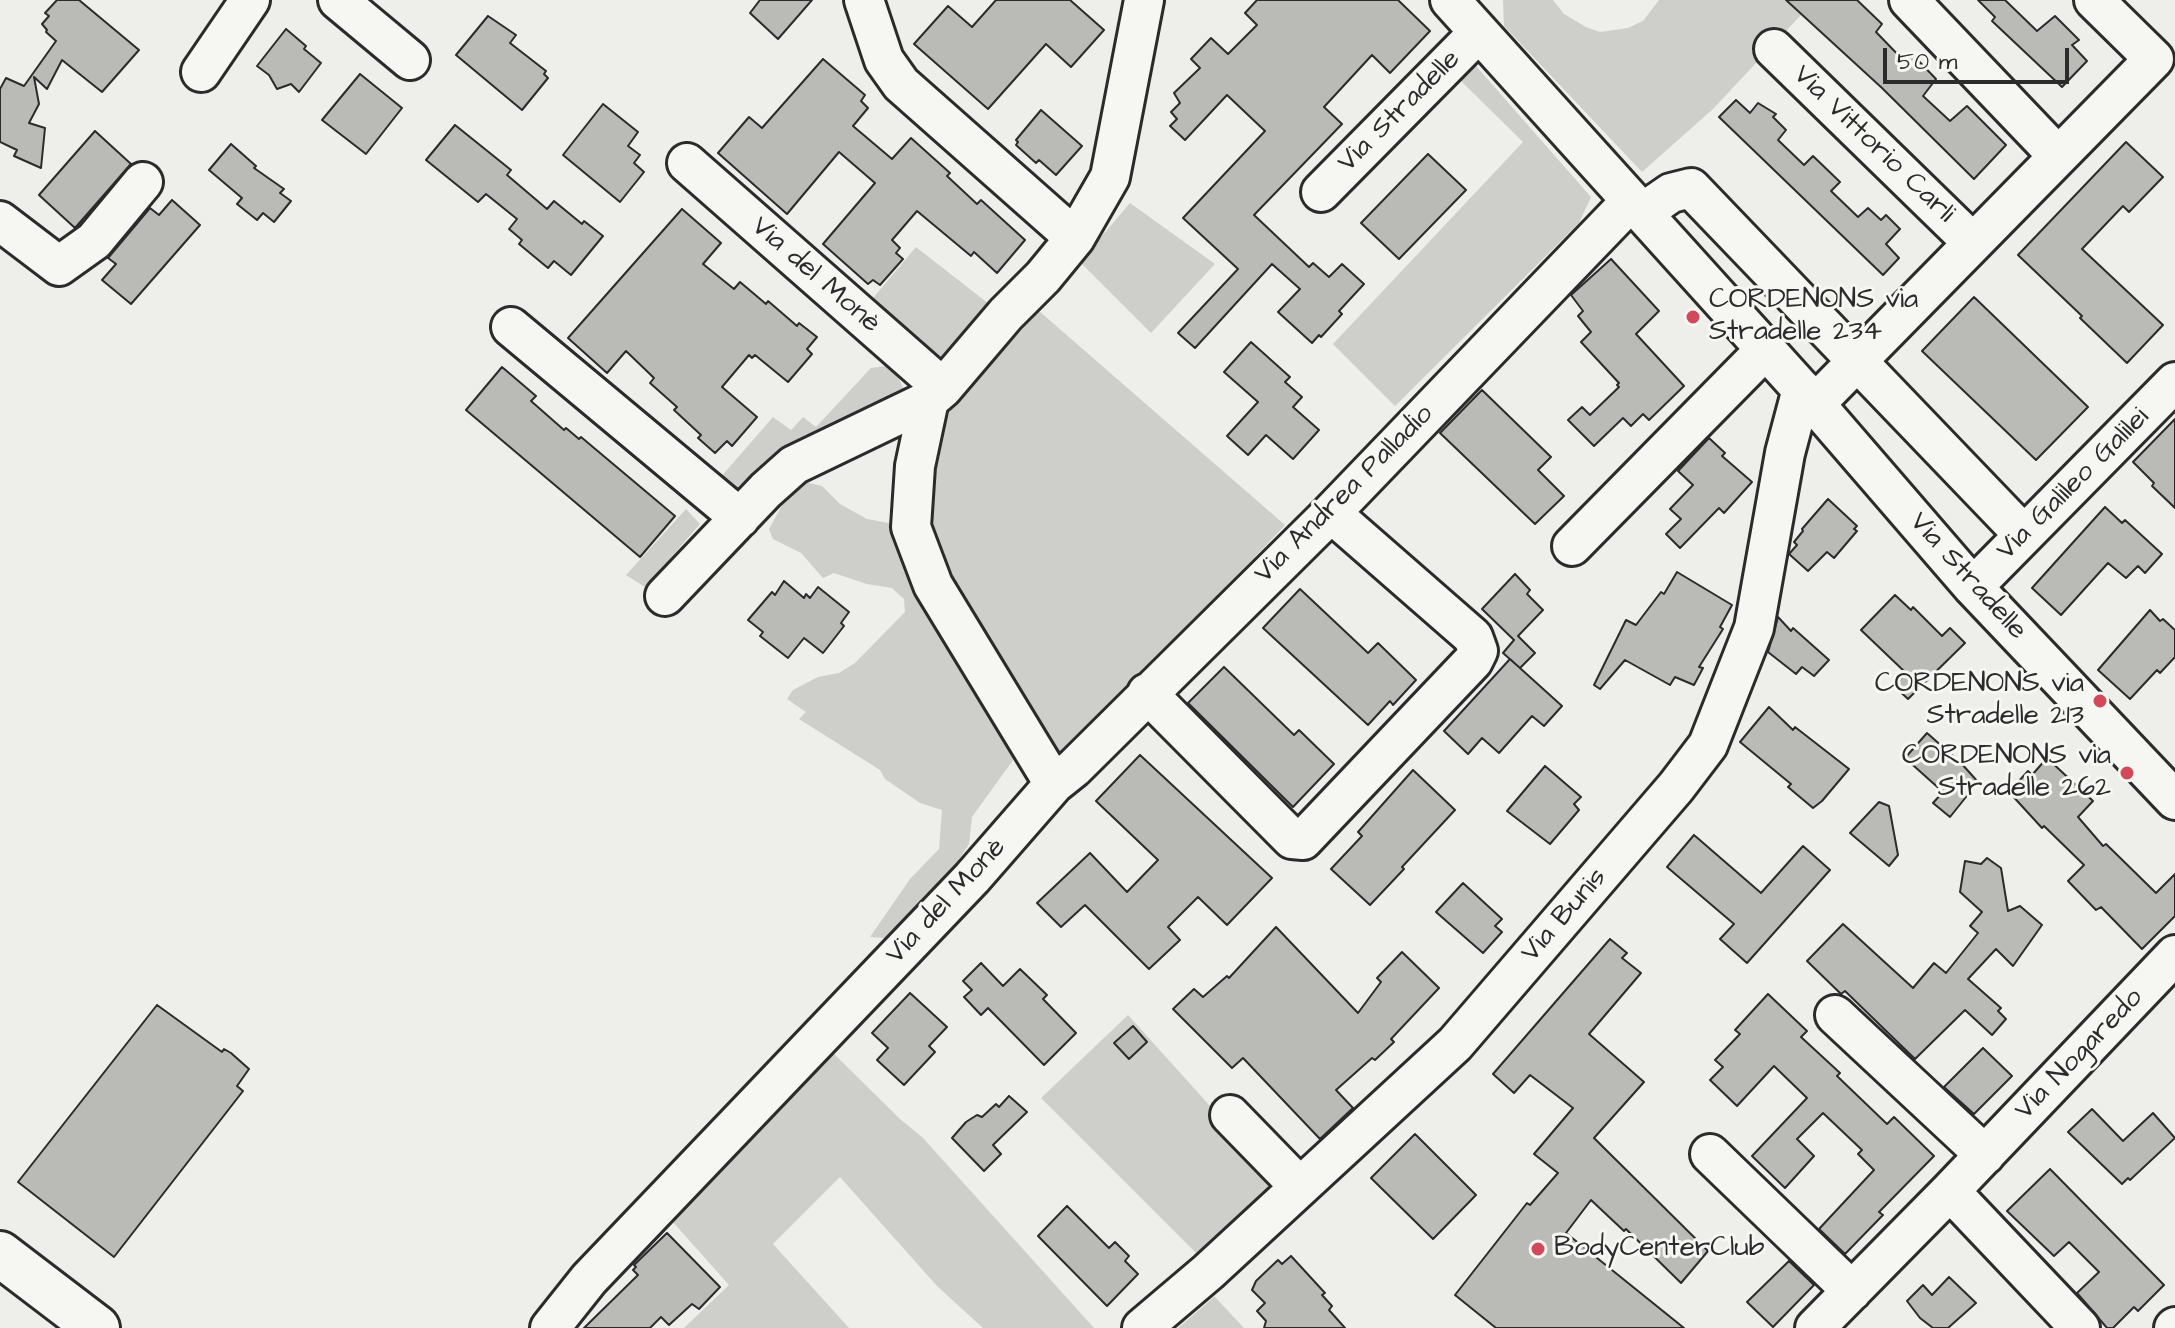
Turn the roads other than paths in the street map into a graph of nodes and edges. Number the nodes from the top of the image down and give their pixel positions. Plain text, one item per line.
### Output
1 (250, 0) edge
2 (338, 0) edge
3 (864, 0) edge
4 (1909, 0) edge
5 (2094, 0) edge
6 (1141, 2) edge
7 (1471, 14) edge
8 (1774, 49) dead end
9 (410, 60) dead end
10 (201, 72) dead end
11 (2058, 156) junction
12 (687, 163) dead end
13 (143, 182) dead end
14 (1321, 192) dead end
15 (1637, 207) junction
16 (0, 221) edge
17 (1075, 238) junction
18 (1972, 242) junction
19 (511, 327) dead end
20 (1766, 349) junction
21 (1857, 360) junction
22 (2175, 382) edge
23 (936, 394) junction
24 (1809, 397) junction
25 (1331, 513) junction
26 (740, 518) junction
27 (2024, 535) junction
28 (1572, 546) dead end
29 (1973, 587) junction
30 (665, 596) dead end
31 (1147, 693) junction
32 (1054, 784) junction
33 (2175, 800) edge
34 (2175, 955) edge
35 (1835, 1015) dead end
36 (1230, 1115) dead end
37 (1710, 1154) dead end
38 (1985, 1155) junction
39 (1300, 1187) junction
40 (1950, 1191) junction
41 (0, 1254) edge
42 (1852, 1291) junction
43 (97, 1328) edge
44 (550, 1328) edge
45 (1142, 1328) edge
46 (1815, 1328) edge
47 (2080, 1328) edge

1 - 10 street
2 - 9 street
3 - 17 street
4 - 11 street
5 - 11 street, Via Vittorio Carli
6 - 17 street
7 - 14 street, Via Stradelle
7 - 15 street, Via Stradelle
8 - 18 street, Via Vittorio Carli
11 - 18 street, Via Vittorio Carli
12 - 23 street, Via del Monè
13 - 16 street
15 - 20 street, Via Stradelle
15 - 21 street, Via Andrea Palladio
15 - 25 street, Via Andrea Palladio
17 - 23 street
18 - 21 street, Via Vittorio Carli
19 - 26 street
20 - 24 street, Via Stradelle
20 - 28 street
21 - 24 street, Via Vittorio Carli
21 - 27 street
22 - 27 street, Via Galileo Galilei
23 - 26 street
23 - 32 street
24 - 29 street, Via Stradelle
24 - 39 street, Via Bunis
25 - 31 street, Via Andrea Palladio
25 - 31 street
26 - 30 street
27 - 29 street, Via Galileo Galilei
29 - 33 street, Via Stradelle
31 - 32 street, Via Andrea Palladio
32 - 44 street, Via del Monè
34 - 38 street, Via Nogaredo
35 - 38 street
36 - 39 street
37 - 42 street
38 - 40 street, Via Nogaredo
39 - 45 street, Via Bunis
40 - 42 street, Via Nogaredo
40 - 47 street
41 - 43 main road
42 - 46 street, Via Nogaredo

